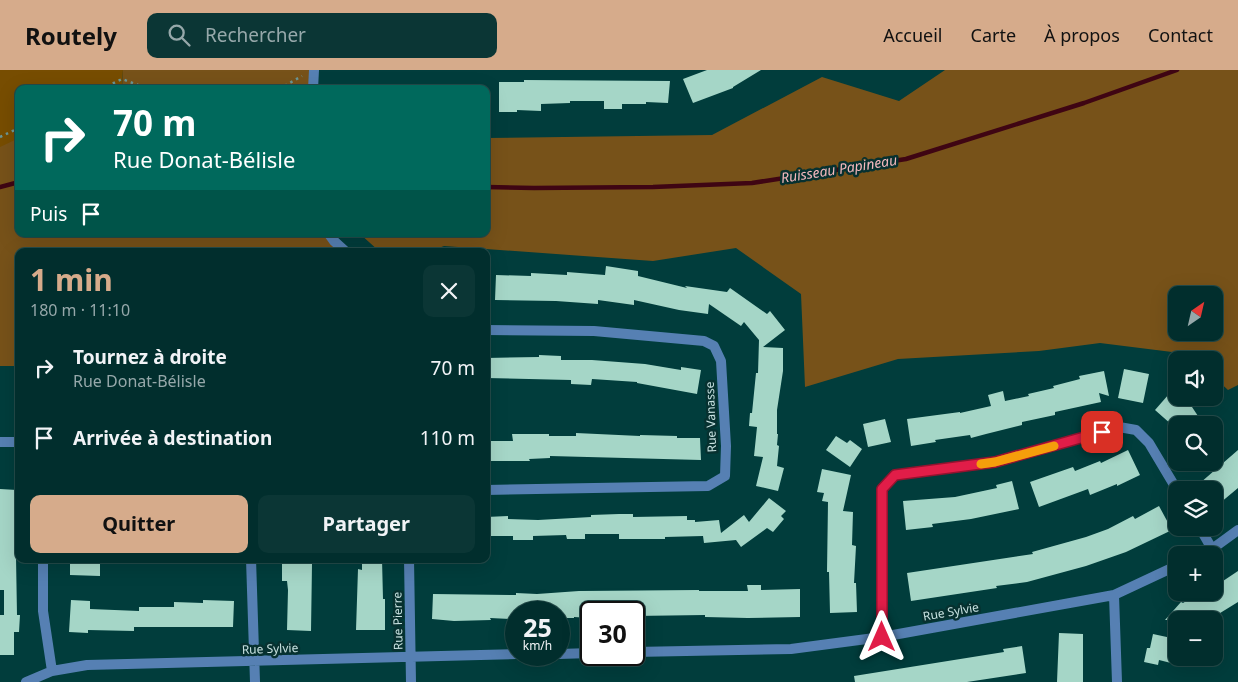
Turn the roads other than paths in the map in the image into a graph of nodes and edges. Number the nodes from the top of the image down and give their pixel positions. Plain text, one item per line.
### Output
1 (314, 70) edge
2 (313, 85) edge
3 (331, 237) edge
4 (342, 248) edge
5 (490, 330) edge
6 (0, 442) edge
7 (15, 442) edge
8 (1172, 481) edge
9 (490, 490) edge
10 (1238, 530) edge
11 (1216, 546) edge
12 (42, 563) edge
13 (251, 563) edge
14 (410, 563) edge
15 (1168, 570) edge
16 (1114, 596) junction
17 (882, 637) junction
18 (645, 652) edge
19 (505, 654) edge
20 (411, 657) junction
21 (254, 662) junction
22 (52, 671) junction
23 (26, 682) edge
24 (255, 682) edge
25 (411, 682) edge
26 (1117, 682) edge

1 - 2 street
3 - 4 street
5 - 9 street, Rue Vanasse
6 - 7 street
8 - 17 street
10 - 11 street
12 - 22 street
13 - 21 street
14 - 20 street, Rue Pierre
15 - 16 street, Rue Sylvie
16 - 17 street, Rue Sylvie
16 - 26 street
17 - 18 street, Rue Sylvie
19 - 20 street, Rue Sylvie
20 - 21 street, Rue Sylvie
20 - 25 street, Rue Pierre
21 - 22 street, Rue Sylvie
21 - 24 street
22 - 23 street, Rue Sylvie

